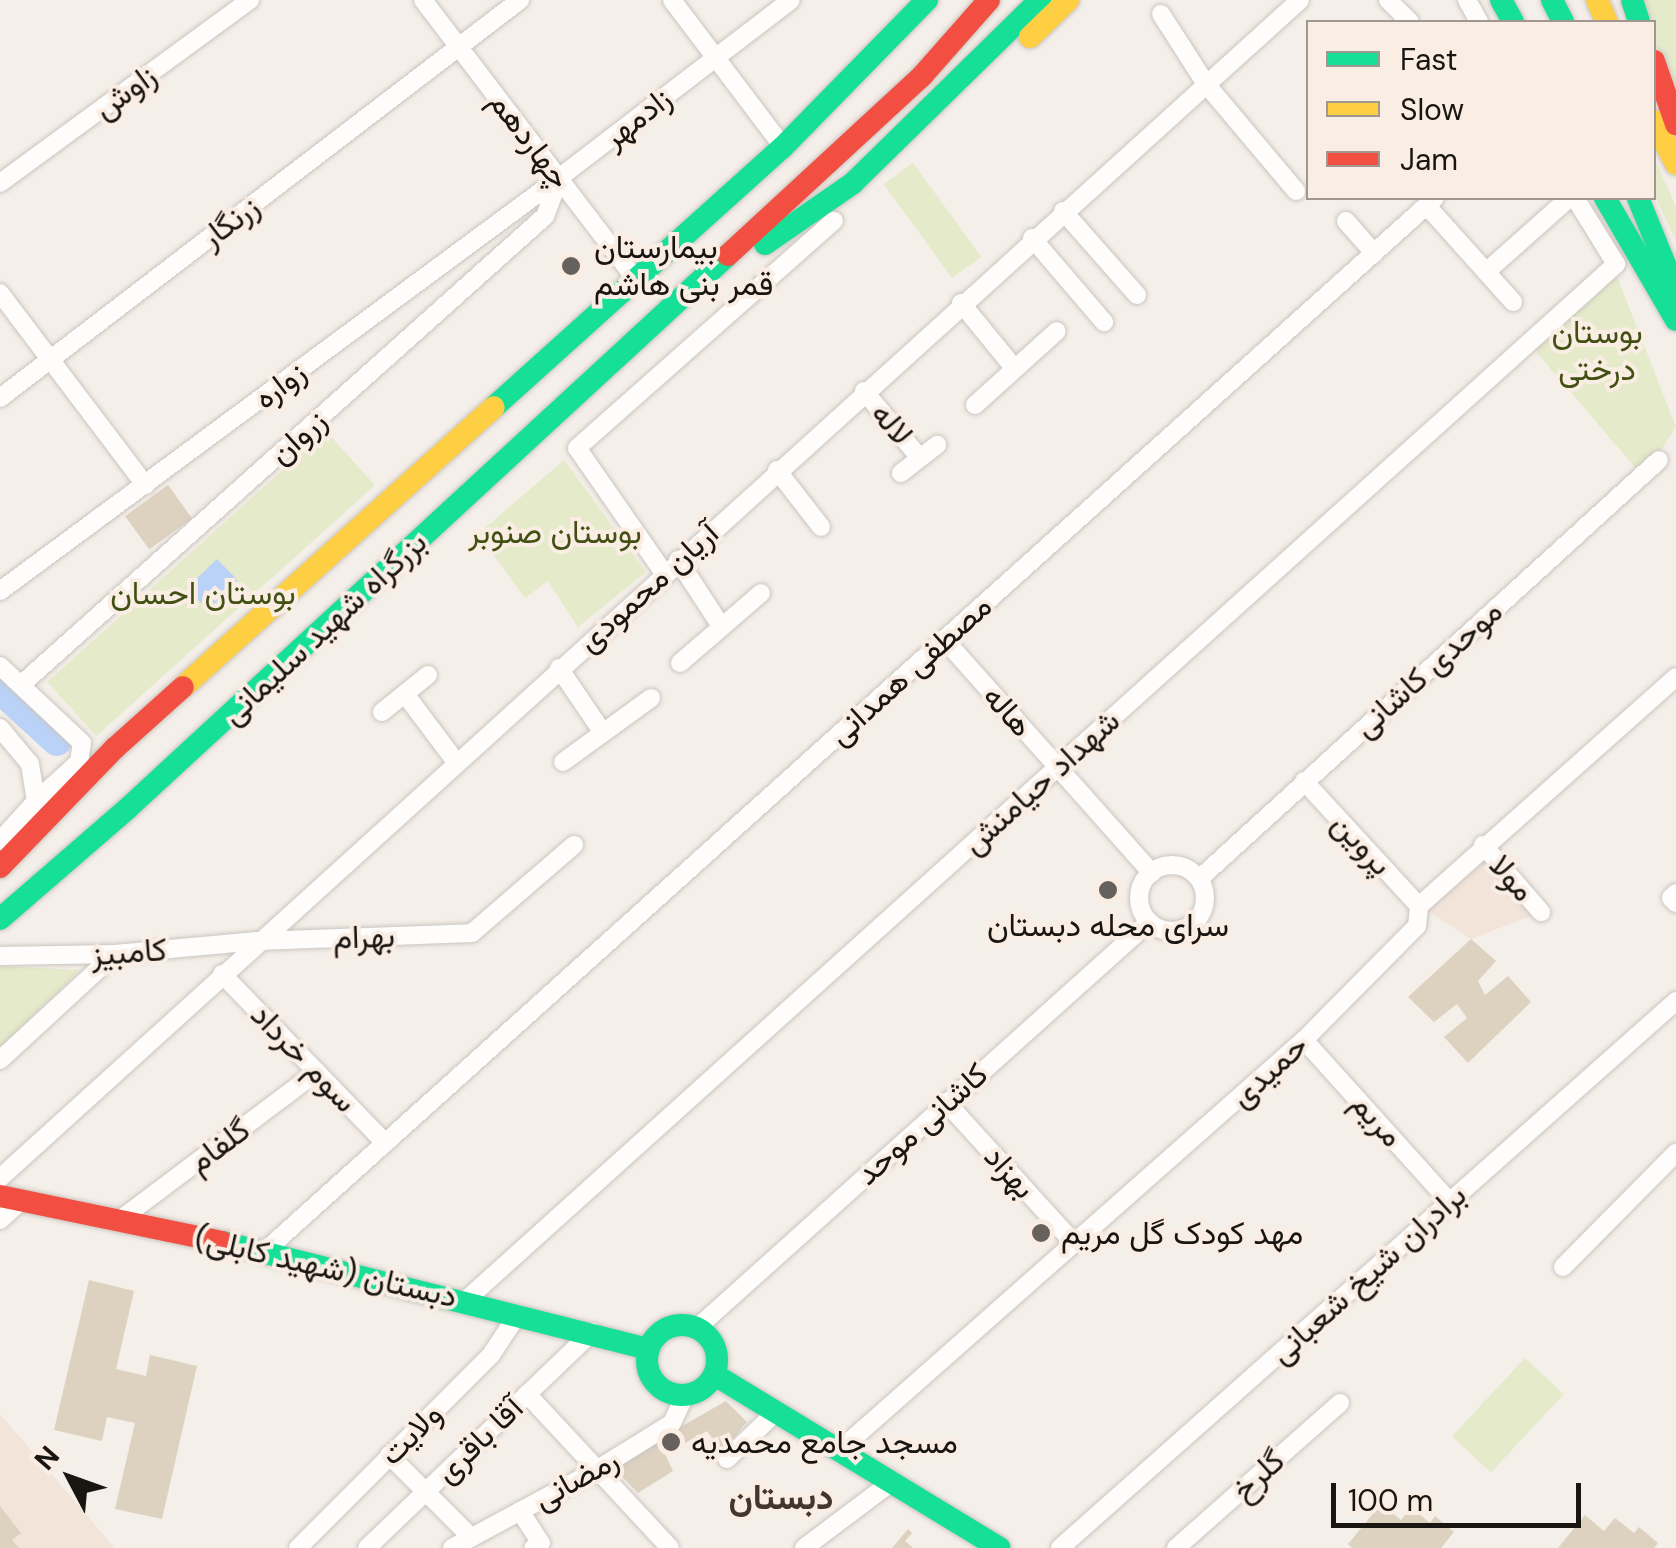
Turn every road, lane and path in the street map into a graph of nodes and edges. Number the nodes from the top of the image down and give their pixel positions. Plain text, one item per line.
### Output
1 (250, 0) edge
2 (424, 0) edge
3 (520, 0) edge
4 (672, 0) edge
5 (791, 0) edge
6 (927, 0) edge
7 (989, 0) edge
8 (1040, 0) edge
9 (1068, 0) edge
10 (1388, 0) edge
11 (1293, 2) edge
12 (1161, 14) dead end
13 (1408, 20) edge
14 (459, 47) junction
15 (716, 58) junction
16 (1656, 67) edge
17 (1206, 84) junction
18 (1656, 124) edge
19 (1676, 124) edge
20 (783, 147) junction
21 (889, 148) junction
22 (1676, 164) edge
23 (559, 178) junction
24 (0, 183) edge
25 (1296, 190) dead end
26 (1570, 200) edge
27 (1573, 200) edge
28 (1606, 200) edge
29 (1639, 200) edge
30 (1431, 202) edge
31 (1063, 211) junction
32 (834, 220) dead end
33 (1346, 220) dead end
34 (1032, 238) junction
35 (1374, 253) junction
36 (1486, 272) junction
37 (636, 280) junction
38 (1676, 292) edge
39 (0, 293) edge
40 (1138, 295) dead end
41 (1513, 302) dead end
42 (960, 303) junction
43 (666, 312) junction
44 (1676, 320) edge
45 (1104, 322) dead end
46 (1058, 331) dead end
47 (50, 360) junction
48 (1015, 369) junction
49 (864, 391) junction
50 (0, 398) edge
51 (975, 404) dead end
52 (937, 445) dead end
53 (920, 458) junction
54 (1659, 460) dead end
55 (777, 470) junction
56 (900, 472) dead end
57 (144, 485) junction
58 (820, 526) dead end
59 (671, 567) junction
60 (0, 591) edge
61 (761, 594) dead end
62 (721, 626) junction
63 (944, 639) junction
64 (680, 662) dead end
65 (0, 666) edge
66 (559, 668) junction
67 (428, 675) dead end
68 (1676, 678) edge
69 (22, 684) junction
70 (405, 694) junction
71 (650, 698) dead end
72 (382, 712) dead end
73 (0, 728) edge
74 (603, 734) junction
75 (456, 762) junction
76 (563, 762) dead end
77 (1058, 767) junction
78 (1304, 781) junction
79 (36, 801) junction
80 (0, 841) edge
81 (574, 845) dead end
82 (1483, 845) junction
83 (0, 867) edge
84 (1152, 872) junction
85 (1200, 879) junction
86 (1676, 893) edge
87 (1676, 902) edge
88 (1420, 906) junction
89 (1540, 912) dead end
90 (0, 919) edge
91 (1149, 922) junction
92 (257, 942) junction
93 (115, 954) junction
94 (0, 956) edge
95 (222, 974) junction
96 (1676, 1001) edge
97 (1304, 1040) junction
98 (0, 1060) edge
99 (317, 1072) junction
100 (946, 1102) junction
101 (385, 1143) junction
102 (1676, 1152) edge
103 (0, 1178) edge
104 (10, 1199) edge
105 (1449, 1201) junction
106 (121, 1219) junction
107 (0, 1220) edge
108 (1074, 1243) junction
109 (265, 1251) junction
110 (1562, 1267) dead end
111 (466, 1300) junction
112 (518, 1314) junction
113 (697, 1328) junction
114 (592, 1332) junction
115 (649, 1349) junction
116 (714, 1375) junction
117 (527, 1394) junction
118 (684, 1395) junction
119 (1340, 1403) dead end
120 (777, 1411) junction
121 (842, 1450) junction
122 (389, 1455) junction
123 (727, 1460) dead end
124 (598, 1469) junction
125 (893, 1482) junction
126 (426, 1492) junction
127 (520, 1511) junction
128 (471, 1537) junction
129 (298, 1548) edge
130 (367, 1548) edge
131 (452, 1548) edge
132 (534, 1548) edge
133 (670, 1548) edge
134 (804, 1548) edge
135 (999, 1548) edge
136 (1060, 1548) edge
137 (1176, 1548) edge

1 - 24 street, زاوش
2 - 14 street, چهاردهم
3 - 14 street, زرنگار
4 - 15 street
5 - 15 street
6 - 20 main road, بزرگراه شهید سلیمانی
7 - 43 main road, بزرگراه شهید سلیمانی
8 - 21 main road
9 - 21 main road
10 - 13 street
11 - 17 street, آریان محمودی
12 - 17 street
14 - 23 street, چهاردهم
14 - 47 street, زرنگار
15 - 20 street
15 - 23 street, زادمهر
16 - 19 main road
17 - 25 street
17 - 31 street, آریان محمودی
18 - 22 main road
20 - 37 main road, بزرگراه شهید سلیمانی
21 - 43 main road
23 - 37 street, چهاردهم
23 - 57 street, زواره
23 - 69 street, زروان
26 - 36 street
27 - 77 street, شهداد حیامنش
28 - 44 main road
29 - 38 main road
30 - 35 street, مصطفی همدانی
30 - 36 street
31 - 34 street, آریان محمودی
31 - 40 street
32 - 59 street
33 - 35 street
34 - 42 street, آریان محمودی
34 - 45 street
35 - 63 street, مصطفی همدانی
36 - 41 street
37 - 83 main road, بزرگراه شهید سلیمانی
39 - 47 street
42 - 48 street
42 - 49 street, آریان محمودی
43 - 90 main road, بزرگراه شهید سلیمانی
46 - 48 street
47 - 50 street, زرنگار
47 - 57 street
48 - 51 street
49 - 53 street, لاله
49 - 55 street, آریان محمودی
52 - 53 street
53 - 56 street
54 - 78 street, موحدی کاشانی
55 - 58 street
55 - 59 street, آریان محمودی
57 - 60 street, زواره
59 - 62 street
59 - 66 street, آریان محمودی
61 - 62 street
62 - 64 street
63 - 77 street, هاله
63 - 101 street, مصطفی همدانی
65 - 69 street
66 - 74 street
66 - 75 street, آریان محمودی
67 - 70 street
68 - 82 street, حمیدی
69 - 79 street
70 - 72 street
70 - 75 street
71 - 74 street
73 - 79 street
74 - 76 street
75 - 92 street, آریان محمودی
77 - 84 street, هاله
77 - 111 street, شهداد حیامنش
78 - 85 street, موحدی کاشانی
78 - 88 street, پروین
79 - 80 street
81 - 92 street, بهرام
82 - 88 street, حمیدی
82 - 89 street, مولا
84 - 85 street
84 - 91 street
85 - 91 street
86 - 87 street
88 - 97 street, حمیدی
91 - 100 street, کاشانی موحد
92 - 93 street, کامبیز
92 - 95 street, آریان محمودی
93 - 94 street, کامبیز
93 - 98 street
95 - 99 street, سوم خرداد
95 - 103 street, آریان محمودی
96 - 105 street, برادران شیخ شعبانی
97 - 105 street, مریم
97 - 108 street, حمیدی
99 - 101 street, سوم خرداد
99 - 106 street, گلفام
100 - 108 street, بهزاد
100 - 113 street, کاشانی موحد
101 - 109 street, مصطفی همدانی
102 - 110 street
104 - 106 main road, دبستان (شهید کابلی)
104 - 107 street
105 - 136 street, برادران شیخ شعبانی
106 - 109 main road, دبستان (شهید کابلی)
108 - 121 street, حمیدی
109 - 111 main road, دبستان (شهید کابلی)
111 - 112 main road, دبستان (شهید کابلی)
112 - 114 main road, دبستان (شهید کابلی)
112 - 122 street, ولایت
113 - 115 main road
113 - 116 main road
114 - 115 main road, دبستان (شهید کابلی)
114 - 117 street, آقا باقری
115 - 118 main road
116 - 118 main road
116 - 120 main road
117 - 124 street
117 - 126 street, آقا باقری
118 - 124 street, رمضانی
119 - 137 street, گلرخ
120 - 121 main road
120 - 123 street
121 - 125 main road
122 - 126 street
122 - 129 street, ولایت
124 - 127 street, رمضانی
124 - 133 street
125 - 134 street
125 - 135 main road
126 - 128 street
126 - 130 street, آقا باقری
127 - 128 street, رمضانی
127 - 132 street
128 - 131 street, رمضانی

